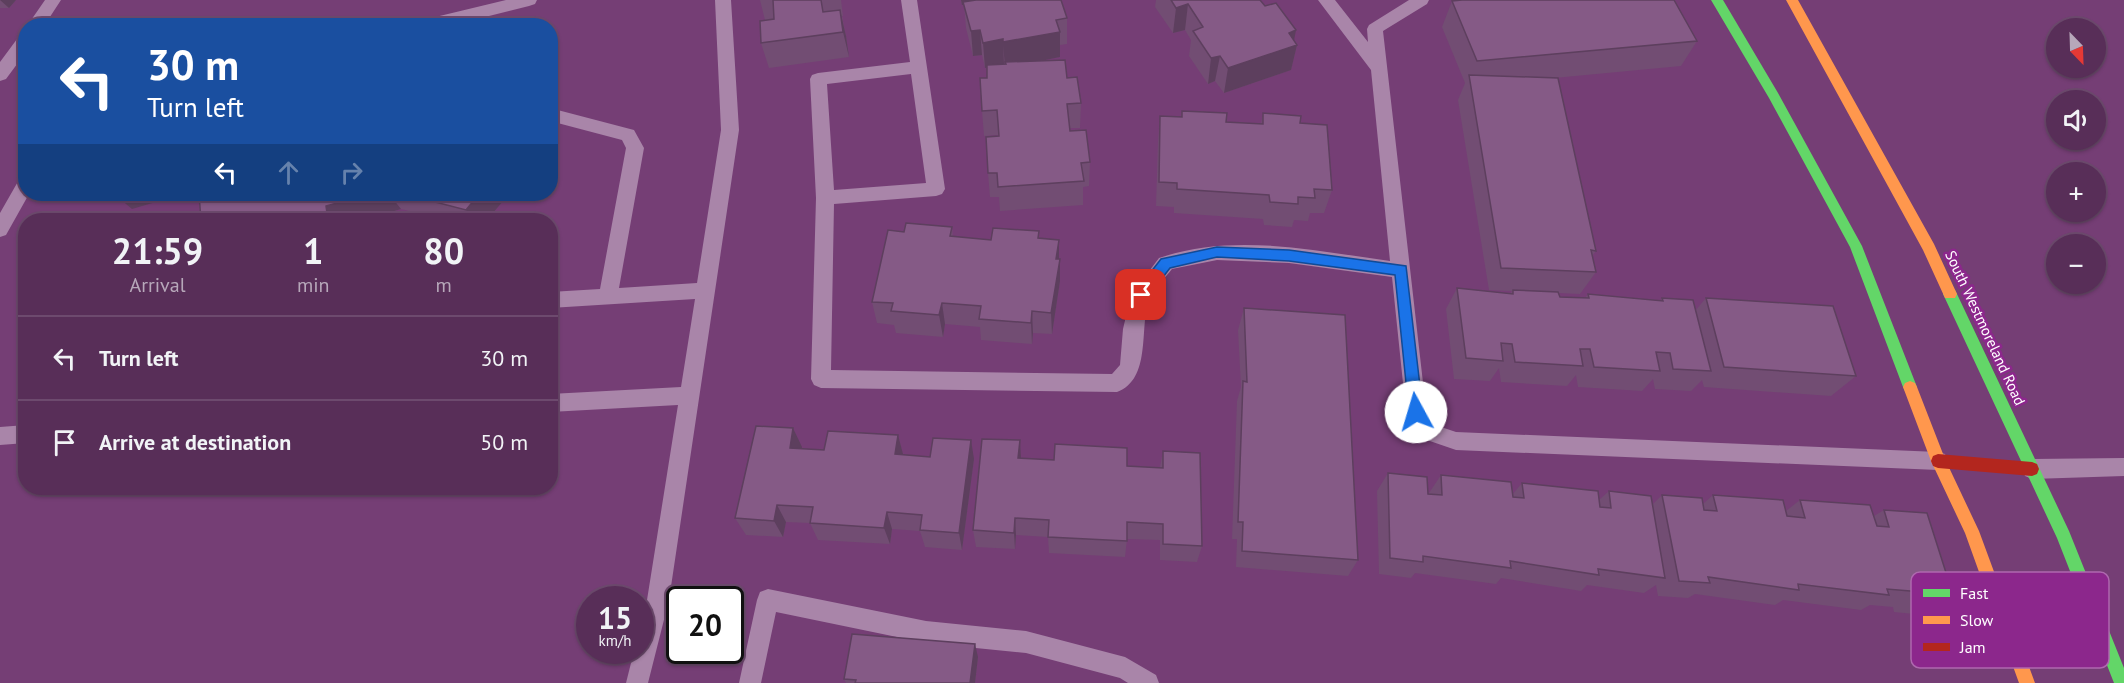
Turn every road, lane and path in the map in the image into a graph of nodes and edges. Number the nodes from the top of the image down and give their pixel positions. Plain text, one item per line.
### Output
1 (53, 0) edge
2 (529, 0) edge
3 (723, 0) edge
4 (909, 0) edge
5 (1326, 0) edge
6 (1420, 0) edge
7 (1717, 0) edge
8 (1792, 0) edge
9 (41, 18) edge
10 (456, 18) edge
11 (18, 50) edge
12 (919, 67) junction
13 (1379, 68) junction
14 (0, 75) edge
15 (558, 116) edge
16 (18, 197) edge
17 (825, 198) junction
18 (0, 230) edge
19 (1401, 270) junction
20 (706, 290) junction
21 (608, 296) junction
22 (558, 299) edge
23 (690, 394) junction
24 (558, 402) edge
25 (18, 435) edge
26 (0, 436) edge
27 (1938, 461) junction
28 (2124, 466) edge
29 (2032, 469) junction
30 (1987, 572) edge
31 (2078, 572) edge
32 (2109, 650) edge
33 (2022, 668) edge
34 (637, 683) edge
35 (750, 683) edge
36 (1148, 683) edge
37 (2027, 683) edge
38 (2122, 683) edge

1 - 9 lane
2 - 10 lane
3 - 20 lane
4 - 12 lane
5 - 13 lane
6 - 13 lane
7 - 27 street
8 - 29 street, South Westmoreland Road
11 - 14 lane
12 - 17 lane
12 - 17 lane
13 - 19 lane
15 - 21 lane
16 - 18 lane
17 - 19 lane
19 - 27 lane
20 - 21 lane
20 - 23 lane
21 - 22 lane
23 - 24 lane
23 - 34 lane
25 - 26 lane
27 - 29 street
27 - 30 street
28 - 29 lane
29 - 31 street, South Westmoreland Road
32 - 38 street, South Westmoreland Road
33 - 37 street
35 - 36 lane

